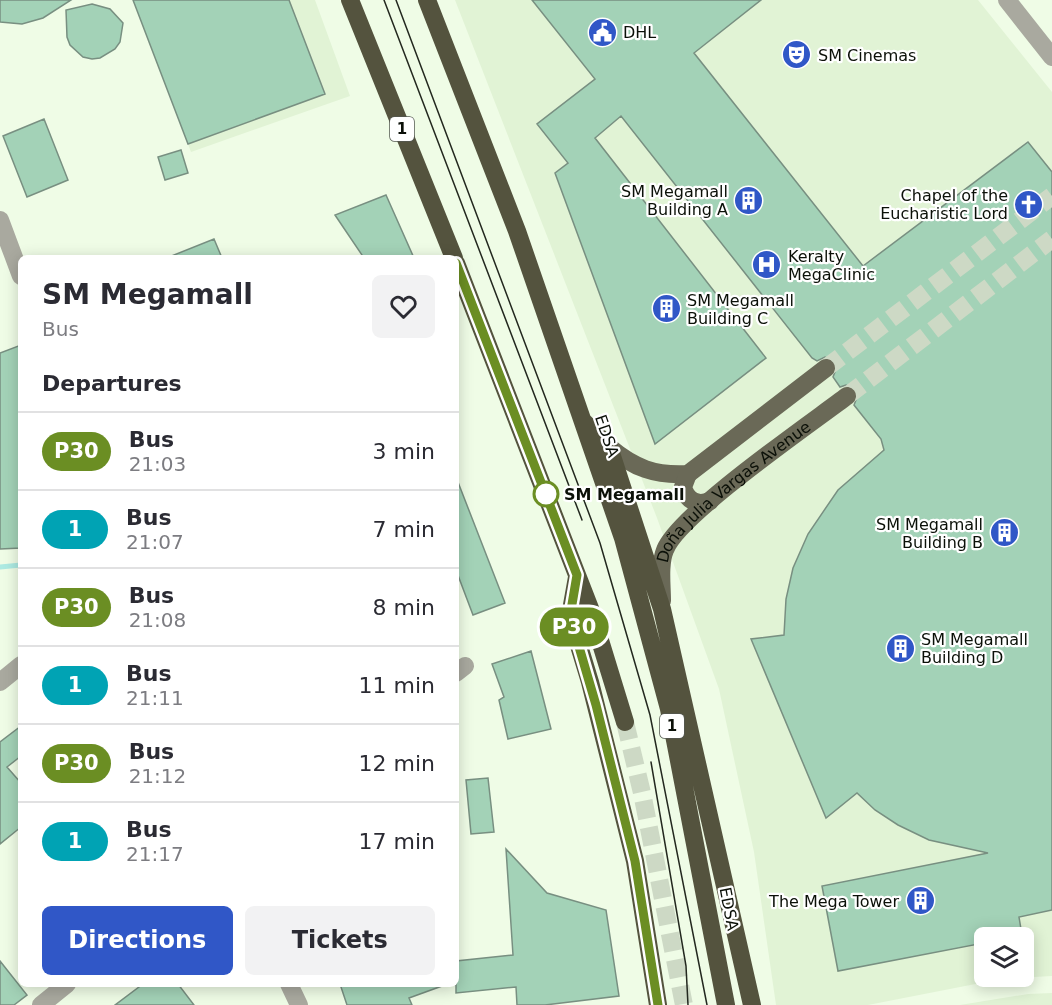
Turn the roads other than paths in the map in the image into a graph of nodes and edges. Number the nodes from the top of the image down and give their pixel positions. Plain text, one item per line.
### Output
1 (350, 0) edge
2 (427, 0) edge
3 (1007, 0) edge
4 (1052, 57) edge
5 (0, 220) edge
6 (453, 255) edge
7 (18, 268) edge
8 (459, 271) edge
9 (826, 368) tunnel mouth
10 (847, 396) tunnel mouth
11 (579, 416) junction
12 (609, 447) junction
13 (688, 474) junction
14 (711, 501) junction
15 (577, 575) junction
16 (662, 609) junction
17 (18, 667) edge
18 (0, 682) edge
19 (625, 722) tunnel mouth
20 (64, 987) edge
21 (290, 987) edge
22 (48, 1002) edge
23 (299, 1005) edge
24 (658, 1005) edge
25 (726, 1005) edge
26 (752, 1005) edge

1 - 6 highway, 1
2 - 11 highway, EDSA / 1
3 - 4 street
5 - 7 street
8 - 15 highway
9 - 13 main road
10 - 14 main road, Doña Julia Vargas Avenue
11 - 12 highway, 1
11 - 25 highway, EDSA / 1
12 - 13 main road
12 - 16 highway, 1
13 - 14 main road
14 - 16 main road, Doña Julia Vargas Avenue
15 - 19 highway
15 - 24 highway
16 - 26 highway, 1
17 - 18 street
20 - 22 street
21 - 23 street

